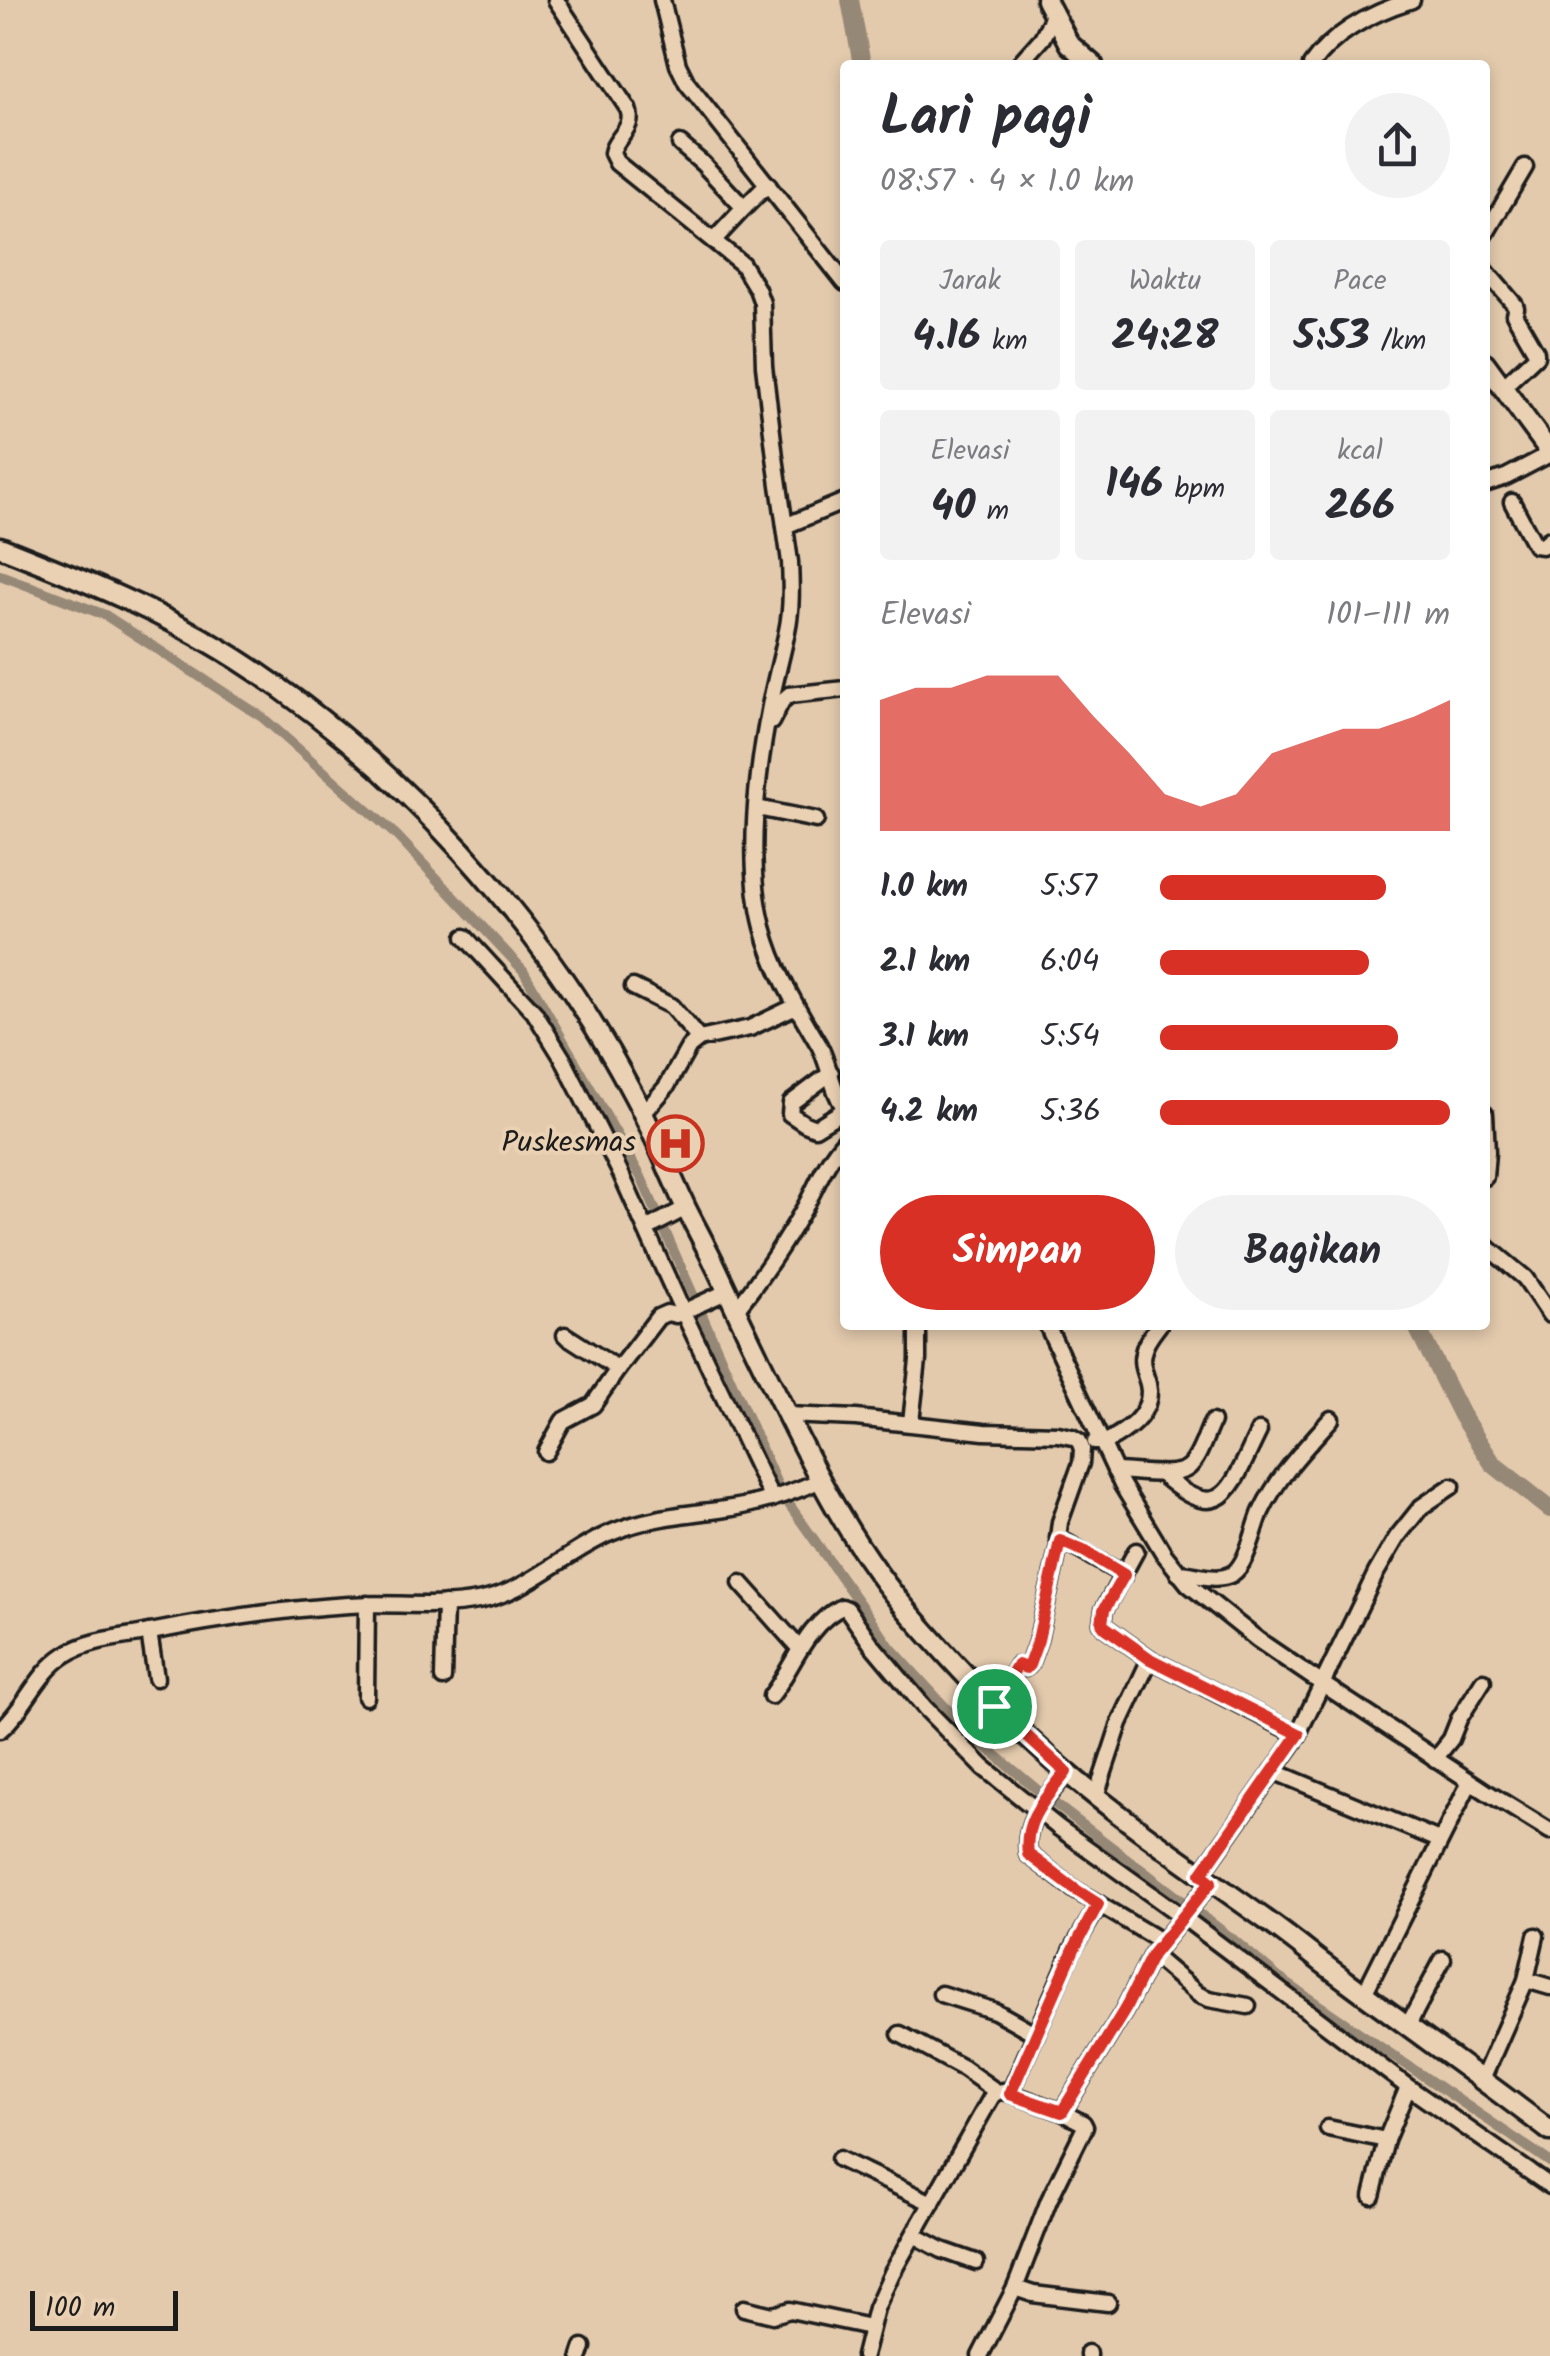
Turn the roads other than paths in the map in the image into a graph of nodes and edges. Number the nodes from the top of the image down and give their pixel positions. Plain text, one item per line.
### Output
1 (556, 0) edge
2 (662, 0) edge
3 (1412, 0) edge
4 (1050, 8) edge
5 (1022, 60) edge
6 (1087, 60) edge
7 (1315, 60) edge
8 (680, 144) dead end
9 (1525, 167) dead end
10 (768, 184) junction
11 (744, 208) junction
12 (1490, 226) edge
13 (714, 240) junction
14 (1490, 276) edge
15 (840, 277) edge
16 (1490, 369) edge
17 (1504, 386) junction
18 (1548, 447) edge
19 (1490, 482) edge
20 (1512, 502) dead end
21 (840, 503) edge
22 (785, 526) junction
23 (1550, 539) edge
24 (0, 547) edge
25 (775, 678) junction
26 (840, 690) edge
27 (794, 694) junction
28 (767, 727) junction
29 (756, 808) junction
30 (816, 820) dead end
31 (465, 937) dead end
32 (633, 987) dead end
33 (796, 1006) junction
34 (698, 1038) junction
35 (831, 1073) junction
36 (840, 1100) edge
37 (840, 1111) edge
38 (644, 1114) junction
39 (840, 1145) edge
40 (682, 1210) junction
41 (649, 1227) junction
42 (1490, 1249) edge
43 (722, 1294) junction
44 (686, 1311) junction
45 (735, 1311) junction
46 (1550, 1316) edge
47 (918, 1330) edge
48 (1049, 1330) edge
49 (1155, 1330) edge
50 (565, 1335) dead end
51 (618, 1369) junction
52 (787, 1415) junction
53 (1331, 1419) dead end
54 (910, 1422) junction
55 (1212, 1422) dead end
56 (1259, 1431) dead end
57 (1068, 1436) junction
58 (1101, 1443) junction
59 (546, 1452) dead end
60 (1115, 1471) junction
61 (1160, 1473) junction
62 (813, 1484) junction
63 (1452, 1486) dead end
64 (775, 1498) junction
65 (1060, 1541) junction
66 (1136, 1551) dead end
67 (1178, 1573) junction
68 (1124, 1575) junction
69 (741, 1583) dead end
70 (367, 1604) junction
71 (445, 1604) junction
72 (149, 1632) junction
73 (799, 1648) junction
74 (1150, 1659) junction
75 (156, 1678) dead end
76 (443, 1678) dead end
77 (1483, 1682) dead end
78 (1324, 1685) junction
79 (770, 1696) dead end
80 (366, 1697) dead end
81 (994, 1706) junction
82 (0, 1730) edge
83 (1299, 1734) junction
84 (1435, 1759) junction
85 (1274, 1772) junction
86 (1061, 1780) junction
87 (1470, 1782) junction
88 (1096, 1796) junction
89 (1039, 1806) junction
90 (1550, 1831) edge
91 (1439, 1840) junction
92 (1205, 1882) junction
93 (1098, 1904) junction
94 (1186, 1914) junction
95 (1536, 1936) dead end
96 (1157, 1949) junction
97 (1443, 1958) dead end
98 (1526, 1980) junction
99 (1550, 1988) edge
100 (941, 1994) dead end
101 (1364, 1994) junction
102 (1248, 2006) dead end
103 (1408, 2025) junction
104 (900, 2034) dead end
105 (1036, 2034) junction
106 (1482, 2080) junction
107 (1408, 2088) junction
108 (1003, 2093) junction
109 (1062, 2112) junction
110 (1328, 2128) dead end
111 (1550, 2132) edge
112 (1386, 2140) junction
113 (839, 2159) dead end
114 (1550, 2186) edge
115 (1372, 2196) dead end
116 (932, 2203) junction
117 (914, 2235) junction
118 (976, 2262) dead end
119 (1015, 2288) junction
120 (1108, 2303) dead end
121 (744, 2308) dead end
122 (870, 2327) junction
123 (864, 2356) edge
124 (980, 2356) edge

1 - 13 street
2 - 10 street
3 - 7 street
4 - 5 street
4 - 6 main road
8 - 11 street
9 - 12 street
10 - 11 street
10 - 15 street
11 - 13 street
13 - 22 street
14 - 17 street
16 - 17 main road
17 - 18 main road
18 - 19 street
20 - 23 street
21 - 22 street
22 - 25 street
24 - 38 main road
25 - 27 street
25 - 28 street
26 - 27 street
27 - 28 street
28 - 29 street
29 - 30 street
29 - 33 street
31 - 41 street
32 - 34 street
33 - 34 street
33 - 35 street
34 - 38 street
35 - 36 street
35 - 37 street
38 - 40 main road
39 - 45 street
40 - 41 street
40 - 43 main road
41 - 44 street
42 - 46 street
43 - 44 street
43 - 45 main road
44 - 51 street
44 - 64 street
45 - 52 main road
47 - 54 street
48 - 58 street
49 - 58 street
50 - 51 street
51 - 59 street
52 - 54 street
52 - 62 main road
53 - 67 street
54 - 57 street
55 - 61 street
56 - 61 street
57 - 58 street
57 - 65 street
58 - 60 street
60 - 61 street
60 - 67 street
62 - 64 street
62 - 81 main road
63 - 78 street
64 - 71 street
65 - 68 street
65 - 81 street
66 - 68 street
67 - 78 street
68 - 74 street
69 - 73 street
70 - 71 street
70 - 72 street
70 - 80 street
71 - 76 street
72 - 75 street
72 - 82 street
73 - 79 street
73 - 89 street
74 - 83 street
74 - 88 street
77 - 84 street
78 - 83 street
78 - 84 street
81 - 86 main road
83 - 85 street
84 - 87 street
85 - 91 street
85 - 92 street
86 - 88 main road
86 - 89 street
87 - 90 street
87 - 91 street
88 - 92 main road
89 - 93 street
89 - 94 street
91 - 101 street
92 - 94 street
92 - 101 main road
93 - 96 street
93 - 105 street
94 - 96 street
94 - 107 street
95 - 98 street
96 - 102 street
96 - 109 street
97 - 103 street
98 - 99 street
98 - 106 street
100 - 105 street
101 - 103 main road
103 - 106 main road
104 - 108 street
105 - 108 street
106 - 111 main road
107 - 112 street
107 - 114 street
108 - 109 street
108 - 116 street
109 - 119 street
110 - 112 street
112 - 115 street
113 - 116 street
116 - 117 street
117 - 118 street
117 - 122 street
119 - 120 street
119 - 124 street
121 - 122 street
122 - 123 street

